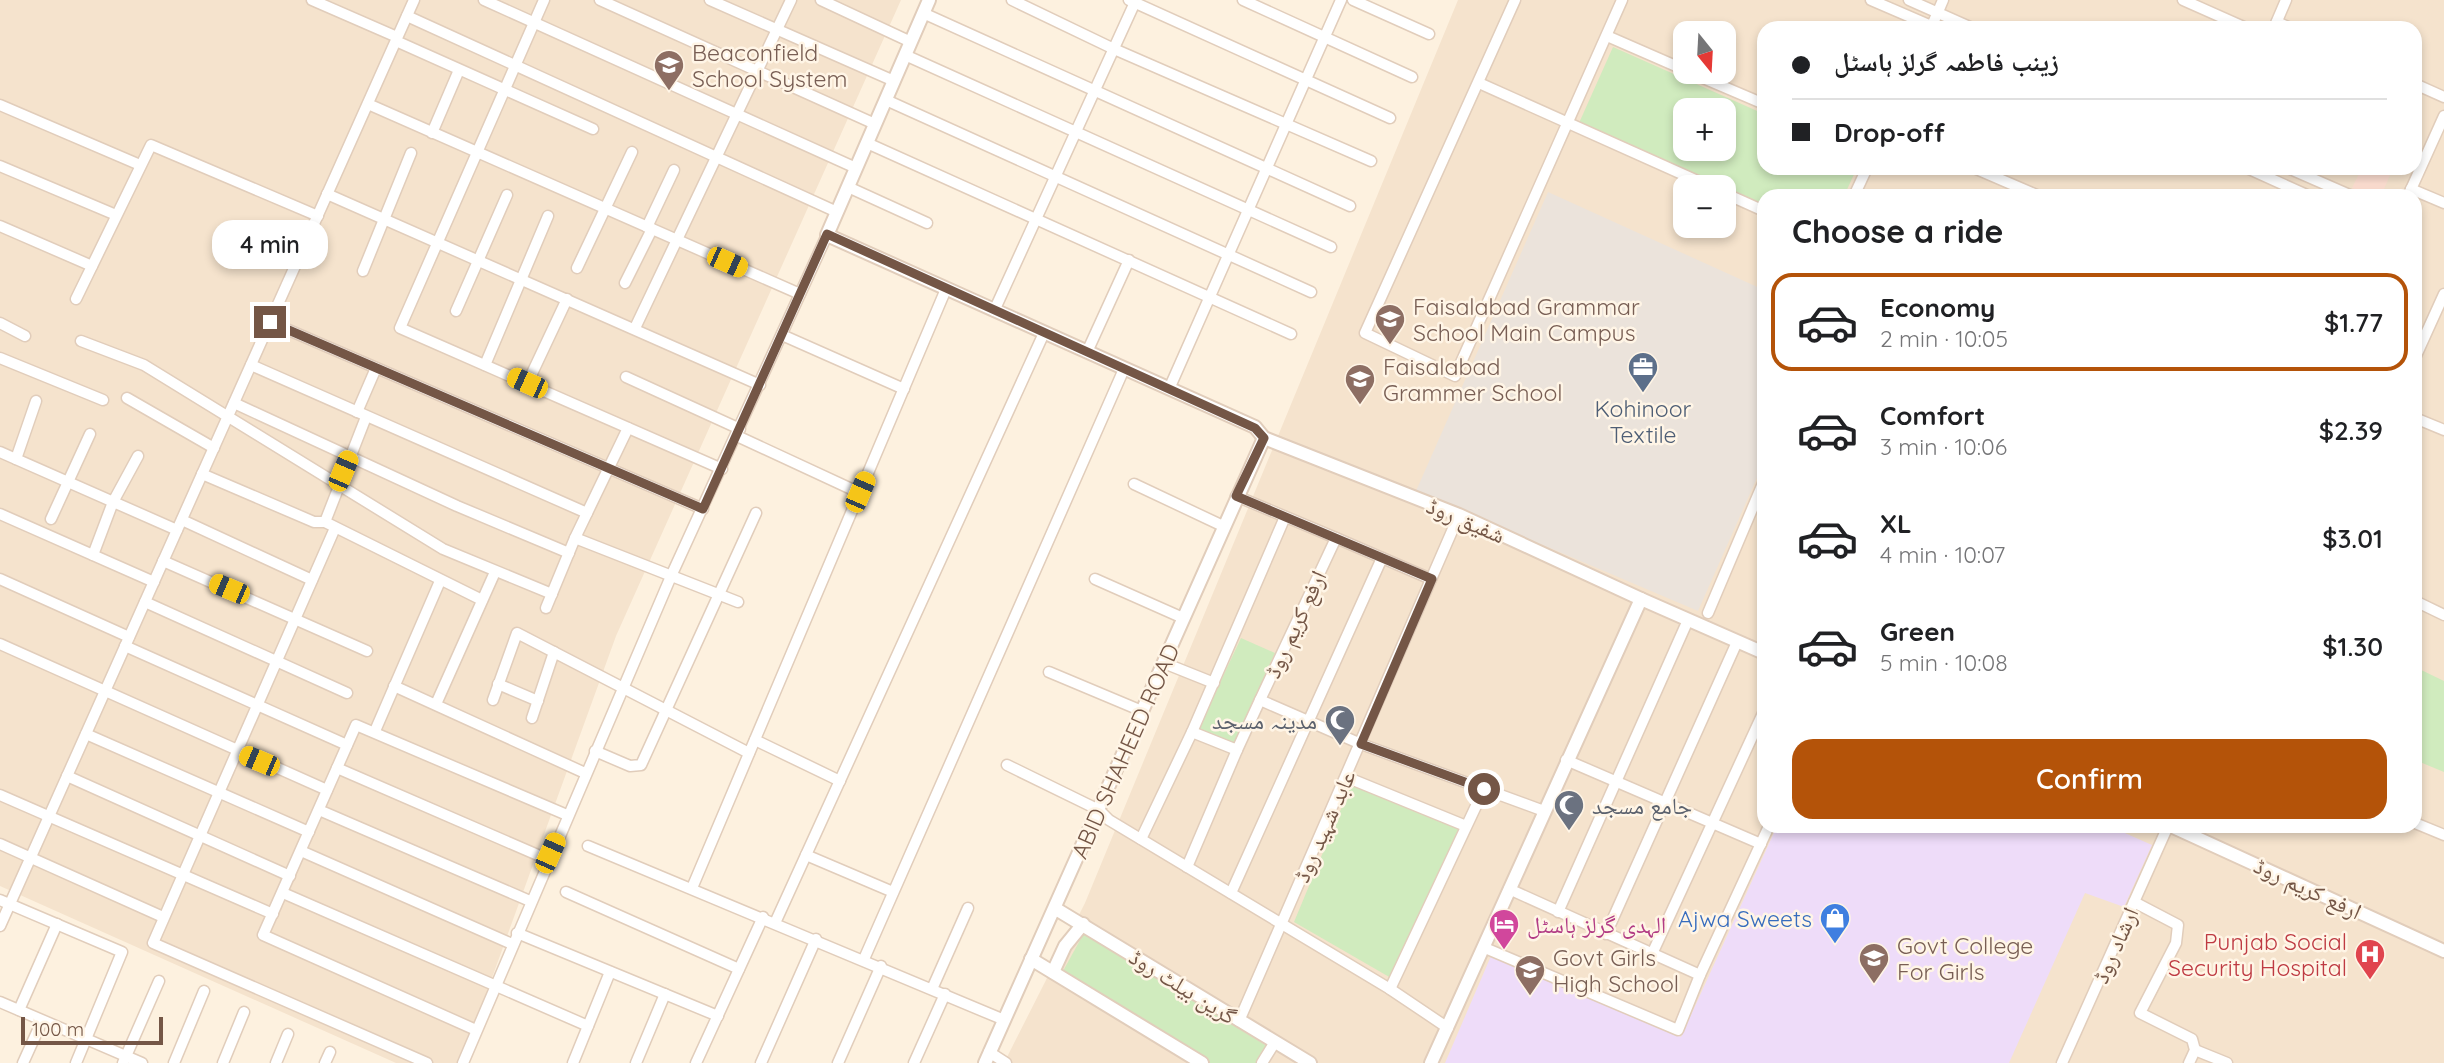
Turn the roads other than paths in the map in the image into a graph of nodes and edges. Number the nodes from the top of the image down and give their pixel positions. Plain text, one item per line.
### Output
1 (312, 0) edge
2 (414, 0) edge
3 (484, 0) edge
4 (544, 0) edge
5 (600, 0) edge
6 (710, 0) edge
7 (791, 0) edge
8 (821, 0) edge
9 (929, 0) edge
10 (1012, 0) edge
11 (1243, 0) edge
12 (1341, 0) edge
13 (1353, 0) edge
14 (1515, 0) edge
15 (1622, 0) edge
16 (1871, 0) edge
17 (1909, 0) edge
18 (1943, 0) edge
19 (2183, 0) edge
20 (2286, 0) edge
21 (1133, 1) edge
22 (923, 13) junction
23 (1937, 13) junction
24 (407, 16) junction
25 (1919, 21) edge
26 (1935, 21) edge
27 (1956, 21) edge
28 (2230, 21) edge
29 (2277, 21) edge
30 (534, 22) junction
31 (777, 29) junction
32 (1429, 34) dead end
33 (1606, 36) junction
34 (1325, 37) junction
35 (397, 39) junction
36 (911, 42) junction
37 (1114, 49) junction
38 (905, 55) junction
39 (515, 65) junction
40 (1673, 65) edge
41 (459, 69) junction
42 (757, 71) junction
43 (1412, 77) dead end
44 (1306, 80) junction
45 (894, 81) junction
46 (1479, 83) junction
47 (1717, 84) edge
48 (2422, 87) edge
49 (505, 90) junction
50 (1094, 91) junction
51 (2444, 97) edge
52 (886, 100) junction
53 (1757, 101) edge
54 (368, 104) junction
55 (0, 105) edge
56 (737, 114) junction
57 (2444, 116) edge
58 (1390, 118) dead end
59 (1287, 123) junction
60 (875, 124) junction
61 (1568, 124) junction
62 (593, 129) dead end
63 (1076, 132) junction
64 (432, 133) junction
65 (867, 143) junction
66 (632, 152) dead end
67 (411, 153) dead end
68 (477, 153) junction
69 (717, 157) junction
70 (1371, 161) dead end
71 (2422, 164) edge
72 (140, 165) junction
73 (0, 166) edge
74 (856, 168) junction
75 (1267, 169) junction
76 (674, 170) dead end
77 (1684, 175) edge
78 (1990, 175) edge
79 (2271, 175) edge
80 (2304, 175) edge
81 (1055, 176) junction
82 (848, 187) junction
83 (2023, 189) edge
84 (2296, 189) edge
85 (2336, 189) edge
86 (327, 194) junction
87 (507, 195) dead end
88 (2422, 196) edge
89 (1736, 198) edge
90 (2444, 203) edge
91 (1350, 206) dead end
92 (1757, 208) edge
93 (606, 209) junction
94 (1248, 210) junction
95 (837, 212) junction
96 (116, 215) junction
97 (318, 216) junction
98 (548, 216) dead end
99 (384, 219) junction
100 (1036, 219) junction
101 (928, 223) dead end
102 (0, 226) edge
103 (649, 228) junction
104 (827, 234) junction
105 (677, 240) junction
106 (438, 243) junction
107 (1331, 247) dead end
108 (1228, 254) junction
109 (478, 260) junction
110 (1129, 261) junction
111 (92, 266) junction
112 (577, 268) dead end
113 (363, 271) dead end
114 (521, 279) junction
115 (625, 283) dead end
116 (946, 289) junction
117 (1311, 292) dead end
118 (2444, 293) edge
119 (800, 294) junction
120 (1210, 297) junction
121 (76, 299) dead end
122 (567, 299) junction
123 (456, 311) dead end
124 (994, 311) junction
125 (270, 322) junction
126 (0, 323) edge
127 (635, 328) junction
128 (1044, 333) junction
129 (1291, 334) dead end
130 (782, 335) junction
131 (25, 336) dead end
132 (81, 341) dead end
133 (2422, 342) edge
134 (1087, 352) junction
135 (0, 358) edge
136 (251, 365) junction
137 (485, 365) junction
138 (376, 368) junction
139 (1124, 369) junction
140 (626, 377) dead end
141 (527, 383) junction
142 (760, 385) junction
143 (1168, 388) junction
144 (904, 389) junction
145 (127, 398) dead end
146 (103, 400) dead end
147 (36, 401) dead end
148 (234, 403) junction
149 (361, 414) junction
150 (228, 416) junction
151 (2422, 421) edge
152 (628, 428) junction
153 (2444, 430) edge
154 (739, 432) junction
155 (90, 434) dead end
156 (1264, 438) junction
157 (214, 448) junction
158 (0, 452) edge
159 (138, 456) dead end
160 (349, 456) junction
161 (16, 460) junction
162 (608, 469) junction
163 (722, 469) junction
164 (202, 474) junction
165 (68, 482) junction
166 (1134, 484) dead end
167 (337, 485) junction
168 (860, 492) junction
169 (1236, 496) junction
170 (1757, 498) edge
171 (114, 502) junction
172 (703, 509) junction
173 (587, 513) junction
174 (756, 513) dead end
175 (0, 514) edge
176 (1459, 515) junction
177 (1286, 517) junction
178 (51, 519) dead end
179 (325, 522) junction
180 (179, 525) junction
181 (1223, 526) junction
182 (335, 528) junction
183 (575, 538) junction
184 (1336, 538) junction
185 (569, 554) junction
186 (93, 555) junction
187 (1382, 558) junction
188 (163, 561) junction
189 (495, 572) junction
190 (673, 574) junction
191 (0, 579) edge
192 (1095, 579) dead end
193 (1432, 579) junction
194 (312, 580) junction
195 (440, 581) junction
196 (154, 582) junction
197 (717, 593) junction
198 (552, 594) junction
199 (1642, 599) junction
200 (482, 600) junction
201 (145, 602) junction
202 (738, 602) dead end
203 (2422, 604) edge
204 (546, 608) dead end
205 (1708, 613) dead end
206 (2444, 615) edge
207 (296, 617) junction
208 (1184, 618) junction
209 (1688, 620) junction
210 (127, 641) junction
211 (1737, 642) junction
212 (0, 644) edge
213 (1757, 650) edge
214 (367, 651) dead end
215 (554, 652) junction
216 (276, 662) junction
217 (1164, 663) junction
218 (1049, 672) dead end
219 (1214, 683) junction
220 (498, 684) junction
221 (394, 686) junction
222 (623, 687) junction
223 (104, 692) junction
224 (347, 693) dead end
225 (493, 700) dead end
226 (1260, 700) junction
227 (538, 701) junction
228 (436, 704) junction
229 (256, 707) junction
230 (666, 709) junction
231 (1142, 711) junction
232 (532, 718) dead end
233 (1308, 723) junction
234 (1757, 727) edge
235 (375, 731) junction
236 (1192, 732) junction
237 (86, 734) junction
238 (755, 740) junction
239 (1361, 744) junction
240 (347, 745) junction
241 (1237, 750) junction
242 (236, 751) junction
243 (595, 751) junction
244 (750, 753) junction
245 (1566, 760) junction
246 (1007, 765) dead end
247 (337, 768) junction
248 (585, 773) junction
249 (67, 776) junction
250 (1346, 777) junction
251 (840, 780) junction
252 (1617, 783) junction
253 (1484, 789) junction
254 (327, 790) junction
255 (218, 792) junction
256 (0, 795) edge
257 (1665, 804) junction
258 (318, 810) junction
259 (1099, 810) junction
260 (1544, 811) junction
261 (567, 815) junction
262 (49, 816) junction
263 (1713, 824) junction
264 (1466, 826) junction
265 (2422, 826) edge
266 (309, 832) junction
267 (1766, 833) edge
268 (2167, 833) edge
269 (2185, 833) edge
270 (200, 835) junction
271 (2444, 835) edge
272 (1141, 839) junction
273 (0, 844) edge
274 (1761, 844) junction
275 (588, 846) dead end
276 (301, 851) junction
277 (806, 855) junction
278 (31, 857) junction
279 (547, 859) junction
280 (1187, 867) junction
281 (183, 875) junction
282 (290, 876) junction
283 (692, 888) junction
284 (1509, 889) junction
285 (566, 892) dead end
286 (893, 892) junction
287 (283, 893) junction
288 (1231, 893) junction
289 (530, 901) junction
290 (5, 902) edge
291 (2134, 902) junction
292 (968, 908) dead end
293 (1056, 909) junction
294 (1558, 912) junction
295 (273, 915) junction
296 (163, 918) junction
297 (763, 918) junction
298 (775, 923) junction
299 (1281, 923) junction
300 (57, 924) junction
301 (1083, 924) junction
302 (0, 926) edge
303 (1606, 934) junction
304 (514, 939) junction
305 (816, 939) junction
306 (1485, 948) junction
307 (2444, 951) edge
308 (1652, 954) junction
309 (864, 959) junction
310 (1031, 960) junction
311 (881, 966) junction
312 (739, 969) junction
313 (610, 972) junction
314 (1053, 972) junction
315 (1700, 975) junction
316 (159, 981) dead end
317 (495, 985) junction
318 (932, 989) junction
319 (1390, 989) junction
320 (204, 991) dead end
321 (665, 994) junction
322 (945, 994) junction
323 (0, 1002) edge
324 (19, 1010) junction
325 (244, 1012) dead end
326 (718, 1016) junction
327 (1002, 1020) junction
328 (43, 1021) junction
329 (1239, 1021) junction
330 (588, 1026) junction
331 (1448, 1028) junction
332 (477, 1030) junction
333 (288, 1034) dead end
334 (86, 1039) junction
335 (1275, 1042) junction
336 (2194, 1050) junction
337 (330, 1052) dead end
338 (987, 1058) edge
339 (125, 1060) edge
340 (23, 1063) edge
341 (76, 1063) edge
342 (142, 1063) edge
343 (174, 1063) edge
344 (223, 1063) edge
345 (276, 1063) edge
346 (325, 1063) edge
347 (427, 1063) edge
348 (463, 1063) edge
349 (573, 1063) edge
350 (636, 1063) edge
351 (696, 1063) edge
352 (761, 1063) edge
353 (838, 1063) edge
354 (914, 1063) edge
355 (1006, 1063) edge
356 (1202, 1063) edge
357 (1262, 1063) edge
358 (1310, 1063) edge
359 (1431, 1063) edge
360 (2062, 1063) edge
361 (2189, 1063) edge
362 (2227, 1063) edge

1 - 35 street
2 - 24 street
3 - 30 street
4 - 30 street
5 - 42 street
6 - 31 street
7 - 31 street
8 - 36 street
9 - 22 street
10 - 37 street
11 - 34 street
12 - 34 street
13 - 32 street
14 - 46 street
15 - 33 street
16 - 25 street
17 - 23 street
18 - 23 street
19 - 28 street
20 - 29 street
21 - 37 street
21 - 44 street
22 - 36 street
22 - 50 street
23 - 26 street
23 - 27 street
24 - 35 street
24 - 39 street
30 - 39 street
30 - 56 street
31 - 42 street
31 - 45 street
33 - 40 street
33 - 61 street
34 - 43 street
34 - 44 street
35 - 41 street
35 - 54 street
36 - 38 street
37 - 50 street
37 - 59 street
38 - 45 street
38 - 63 street
39 - 49 street
39 - 69 street
41 - 49 street
41 - 64 street
42 - 56 street
42 - 60 street
44 - 58 street
44 - 59 street
45 - 52 street
46 - 61 street
46 - 61 street
47 - 53 street
48 - 51 street
49 - 62 street
49 - 68 street
50 - 63 street
50 - 75 street
52 - 60 street
52 - 81 street
54 - 64 street
54 - 86 street
55 - 72 street
56 - 69 street
56 - 74 street
57 - 71 street
59 - 70 street
59 - 75 street
60 - 65 street
61 - 77 street
63 - 81 street
63 - 94 street
64 - 68 street
65 - 74 street
65 - 100 street
66 - 93 street
67 - 99 street
68 - 93 street
68 - 106 street
69 - 95 street
69 - 105 street
72 - 96 street
72 - 97 street
73 - 96 street
74 - 82 street
75 - 91 street
75 - 94 street
76 - 103 street
78 - 83 street
79 - 84 street
80 - 85 street
81 - 100 street
81 - 108 street
82 - 95 street
82 - 101 street
86 - 97 street
86 - 99 street
87 - 109 street
88 - 90 street
89 - 92 street
93 - 103 street
93 - 112 street
94 - 107 street
94 - 108 street
95 - 104 street
96 - 111 street
97 - 125 street
98 - 114 street
99 - 106 street
99 - 113 street
100 - 110 street
100 - 124 street
102 - 111 street
103 - 105 street
103 - 115 street
104 - 116 street, شفیق روڈ
104 - 119 street
105 - 119 street
105 - 127 street
106 - 109 street
106 - 137 street
108 - 117 street
108 - 120 street
109 - 114 street
109 - 123 street
110 - 120 street
110 - 134 street
111 - 121 street
114 - 122 street
114 - 137 street
116 - 124 street, شفیق روڈ
116 - 144 street
118 - 133 street
119 - 130 street
120 - 129 street
120 - 143 street
122 - 127 street
122 - 141 street
124 - 128 street, شفیق روڈ
125 - 136 street
125 - 138 street
126 - 131 street
127 - 142 street
128 - 134 street, شفیق روڈ
128 - 251 street
130 - 142 street
130 - 144 street
132 - 150 street
134 - 139 street, شفیق روڈ
135 - 146 street
136 - 148 street
136 - 149 street
137 - 141 street
138 - 149 street
138 - 162 street
139 - 143 street, شفیق روڈ
139 - 286 street
140 - 154 street
141 - 152 street
142 - 154 street
143 - 156 street, شفیق روڈ
144 - 168 street
145 - 157 street
147 - 161 street
148 - 150 street
148 - 160 street
149 - 160 street
149 - 173 street
150 - 157 street
150 - 167 street
151 - 153 street
152 - 162 street
152 - 163 street
154 - 163 street
154 - 168 street
155 - 165 street
156 - 169 street, ABID SHAHEED ROAD
156 - 176 street, شفیق روڈ
157 - 164 street
158 - 161 street
159 - 171 street
160 - 167 street
160 - 185 street
161 - 165 street
162 - 172 street
162 - 173 street
163 - 172 street
164 - 179 street
164 - 180 street
165 - 171 street
165 - 178 street
166 - 181 street
167 - 179 street
167 - 189 street
168 - 238 street
169 - 177 street
169 - 181 street, ABID SHAHEED ROAD
170 - 205 street
171 - 180 street
171 - 186 street
172 - 190 street
173 - 183 street
174 - 197 street
175 - 186 street
176 - 193 street, عابد شہید روڈ
176 - 199 street, شفیق روڈ
177 - 184 street
177 - 219 street
179 - 182 street
180 - 188 street
180 - 194 street
181 - 208 street, ABID SHAHEED ROAD
182 - 194 street
182 - 195 street
183 - 185 street
183 - 190 street
184 - 187 street
184 - 226 street, ارفع کریم روڈ
185 - 198 street
186 - 196 street
187 - 193 street
187 - 233 street
188 - 196 street
188 - 207 street
189 - 198 street
189 - 200 street
190 - 197 street
190 - 222 street
191 - 210 street
192 - 208 street
193 - 239 street, عابد شہید روڈ
194 - 207 street
195 - 200 street
195 - 221 street
196 - 201 street
197 - 202 street
197 - 230 street
198 - 204 street
199 - 209 street
199 - 245 street
200 - 228 street
201 - 210 street
201 - 216 street
203 - 206 street
207 - 214 street
207 - 216 street
208 - 217 street, ABID SHAHEED ROAD
209 - 211 street
209 - 252 street
210 - 223 street
210 - 229 street
211 - 213 street
211 - 257 street
212 - 223 street
215 - 220 street
215 - 222 street
215 - 227 street
216 - 224 street
216 - 229 street
217 - 219 street
217 - 231 street, ABID SHAHEED ROAD
218 - 231 street
219 - 236 street
220 - 225 street
220 - 227 street
221 - 228 street
221 - 235 street
222 - 230 street
222 - 243 street
223 - 237 street
223 - 242 street
226 - 233 street, ارفع کریم روڈ
226 - 241 street
227 - 232 street
228 - 248 street
229 - 240 street
229 - 242 street
230 - 243 street
230 - 244 street
231 - 259 street, ABID SHAHEED ROAD
233 - 239 street, ارفع کریم روڈ
233 - 288 street
234 - 263 street
235 - 240 street
235 - 261 street
236 - 241 street
236 - 272 street
237 - 249 street
237 - 255 street
238 - 244 street
238 - 251 street
239 - 250 street, عابد شہید روڈ
239 - 253 street, ارفع کریم روڈ
240 - 247 street
241 - 280 street
242 - 254 street
242 - 255 street
243 - 248 street
244 - 283 street
245 - 252 street
245 - 260 street
246 - 259 street
247 - 254 street
247 - 279 street
248 - 261 street
249 - 262 street
249 - 270 street
250 - 264 street
250 - 299 street, عابد شہید روڈ
251 - 277 street
252 - 257 street
252 - 294 street
253 - 260 street, ارفع کریم روڈ
253 - 264 street
254 - 258 street
255 - 266 street
255 - 270 street
256 - 262 street
257 - 263 street
257 - 303 street
258 - 266 street
258 - 289 street
259 - 272 street
259 - 293 street, ABID SHAHEED ROAD
260 - 284 street
261 - 279 street
262 - 278 street
262 - 281 street
263 - 274 street
263 - 308 street
264 - 319 street
265 - 271 street
266 - 276 street
267 - 274 street
268 - 291 street, ارشاد روڈ
269 - 307 street, ارفع کریم روڈ
270 - 281 street
270 - 282 street
272 - 280 street
273 - 278 street
274 - 315 street
275 - 283 street
276 - 282 street
276 - 304 street
277 - 286 street
277 - 298 street
278 - 290 street
278 - 296 street
279 - 289 street
280 - 288 street
281 - 295 street
281 - 296 street
282 - 287 street
283 - 297 street
284 - 294 street
284 - 306 street
285 - 312 street
286 - 309 street
287 - 295 street
287 - 317 street
288 - 299 street
289 - 304 street
290 - 300 street
290 - 302 street
291 - 336 street
291 - 360 street, ارشاد روڈ
292 - 318 street
293 - 301 street, گرین بیلٹ روڈ
293 - 310 street, ABID SHAHEED ROAD
294 - 303 street
295 - 332 street
296 - 347 street
297 - 298 street
297 - 312 street
298 - 305 street
299 - 319 street
299 - 329 street, عابد شہید روڈ
300 - 324 street
300 - 334 street
301 - 314 street
301 - 329 street, گرین بیلٹ روڈ
303 - 308 street
304 - 313 street
304 - 317 street
305 - 309 street
305 - 352 street
306 - 315 street
306 - 331 street
308 - 315 street
309 - 311 street
310 - 314 street
310 - 327 street, ABID SHAHEED ROAD
311 - 318 street
311 - 353 street
312 - 326 street
313 - 321 street
313 - 330 street
314 - 356 street
316 - 339 street
317 - 330 street
317 - 332 street
318 - 322 street
319 - 331 street
320 - 343 street
321 - 326 street
321 - 350 street
322 - 327 street
322 - 354 street
323 - 324 street
324 - 328 street
325 - 344 street
326 - 351 street
327 - 338 street, ABID SHAHEED ROAD
328 - 334 street
328 - 340 street
329 - 335 street, گرین بیلٹ روڈ
330 - 349 street
331 - 359 street
332 - 348 street
333 - 345 street
334 - 339 street
334 - 341 street
335 - 357 street
335 - 358 street, گرین بیلٹ روڈ
336 - 361 street
336 - 362 street
337 - 346 street
338 - 355 street
339 - 342 street

